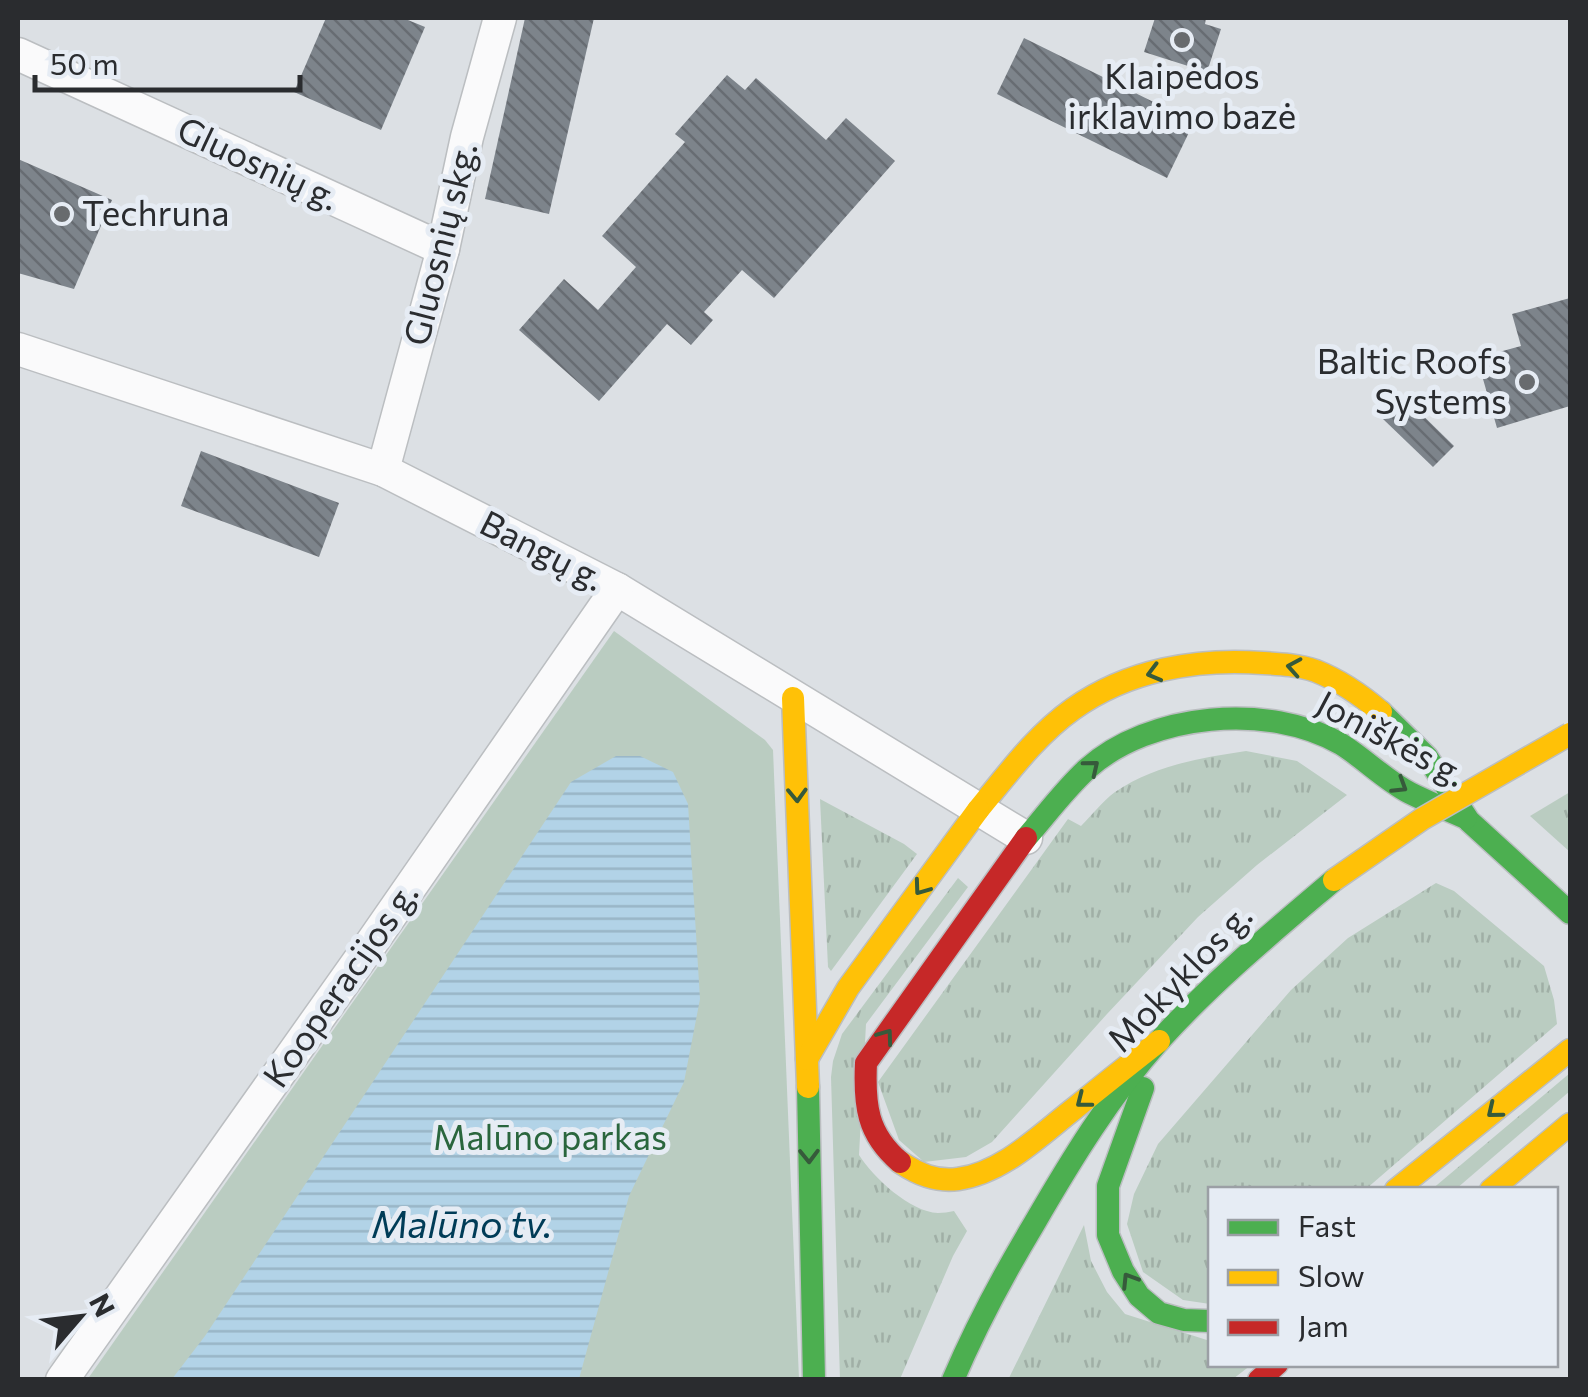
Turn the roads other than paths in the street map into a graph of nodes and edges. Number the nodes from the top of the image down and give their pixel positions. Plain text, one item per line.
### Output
1 (500, 18) edge
2 (18, 54) edge
3 (443, 249) junction
4 (18, 349) edge
5 (384, 470) junction
6 (617, 589) junction
7 (793, 698) junction
8 (1570, 734) edge
9 (978, 810) junction
10 (1466, 818) junction
11 (1026, 838) junction
12 (1570, 914) edge
13 (1159, 1041) junction
14 (1570, 1050) edge
15 (807, 1059) junction
16 (1570, 1124) edge
17 (1400, 1187) edge
18 (1495, 1187) edge
19 (1208, 1321) edge
20 (62, 1380) edge
21 (814, 1380) edge
22 (954, 1380) edge

1 - 3 street, Gluosnių skg.
2 - 3 street, Gluosnių g.
3 - 5 street, Gluosnių skg.
4 - 5 street, Bangų g.
5 - 6 street, Bangų g.
6 - 7 street, Bangų g.
6 - 20 street, Kooperacijos g.
7 - 9 street, Bangų g.
7 -> 15 main road
8 - 13 main road, Mokyklos g., bridge
10 -> 9 main road, Joniškės g.
9 - 11 street, Bangų g.
9 -> 15 main road, Joniškės g.
11 -> 10 main road, Joniškės g.
10 - 12 main road, Joniškės g.
13 -> 11 main road, Joniškės g.
19 -> 13 main road
13 - 22 main road, Mokyklos g.
14 -> 17 main road
15 -> 21 main road
16 - 18 main road

